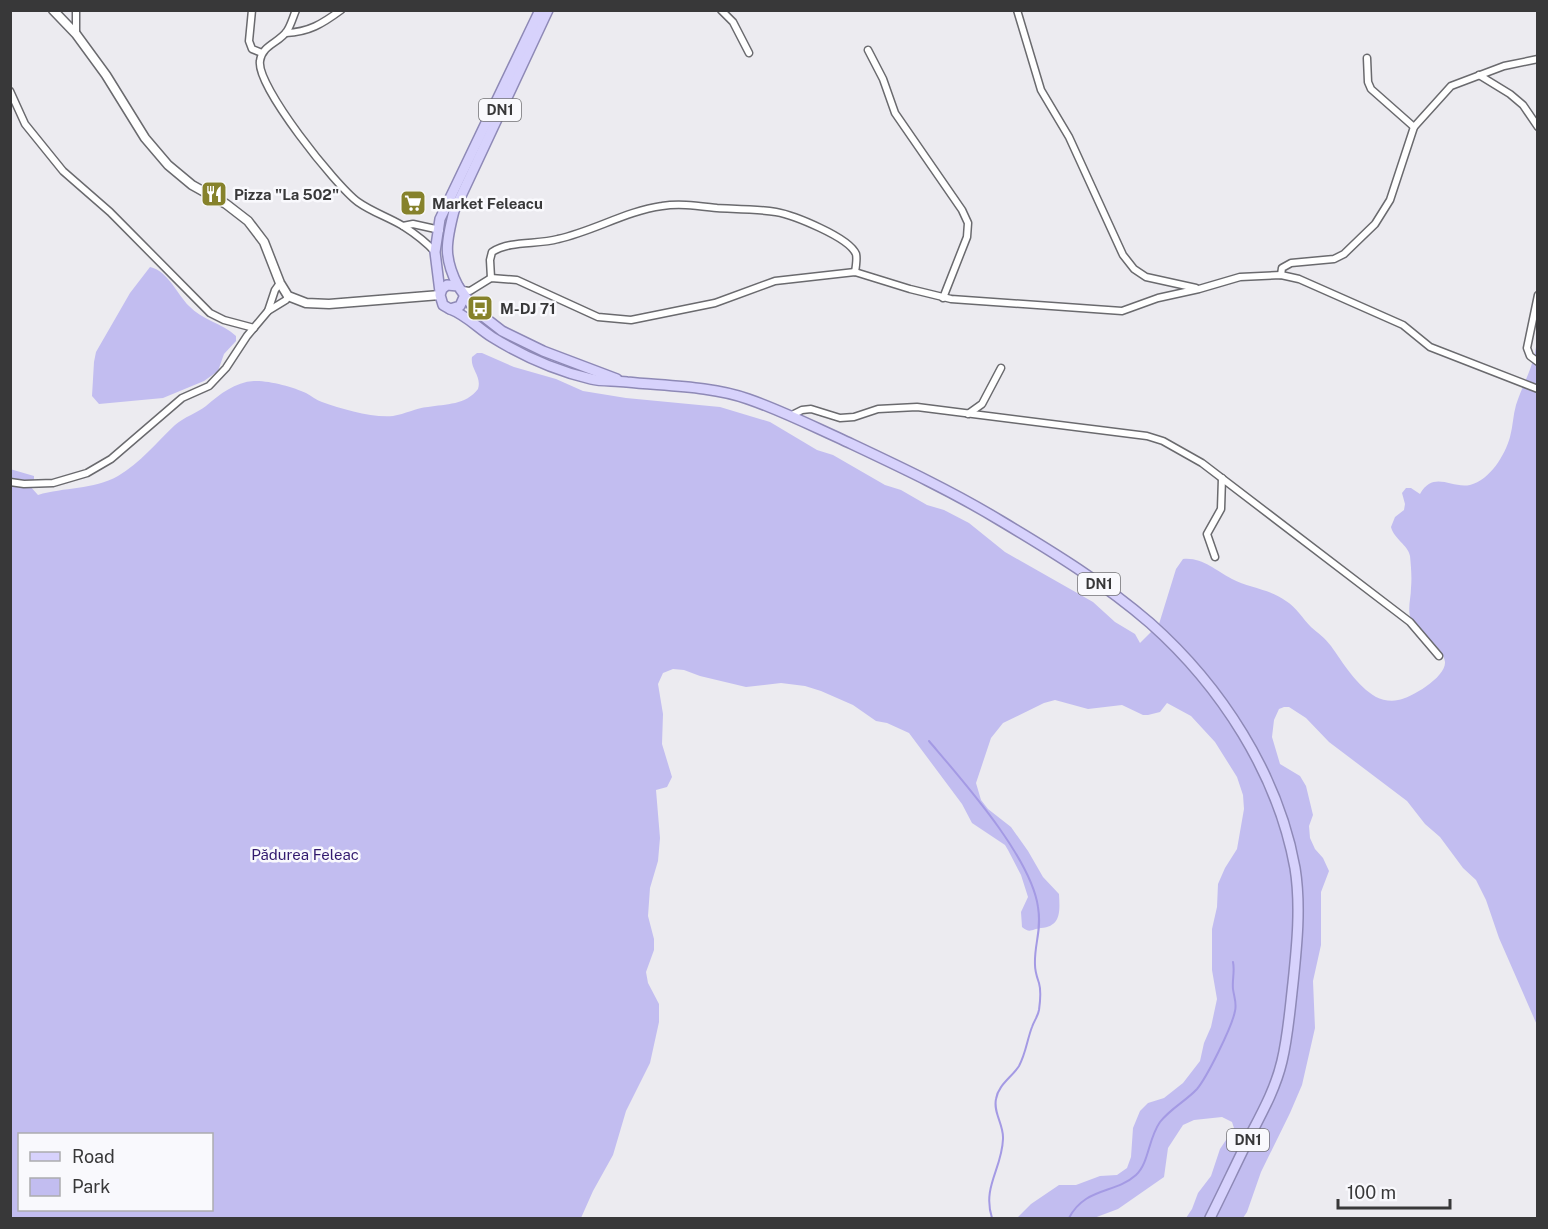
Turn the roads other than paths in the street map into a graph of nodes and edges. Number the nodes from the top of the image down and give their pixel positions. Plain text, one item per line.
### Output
1 (53, 10) edge
2 (76, 10) edge
3 (252, 10) edge
4 (296, 10) edge
5 (341, 10) edge
6 (540, 10) edge
7 (548, 10) edge
8 (721, 10) edge
9 (1017, 10) edge
10 (286, 33) junction
11 (76, 34) junction
12 (868, 50) dead end
13 (262, 53) junction
14 (749, 53) dead end
15 (1367, 58) dead end
16 (1538, 58) edge
17 (1479, 75) junction
18 (10, 91) edge
19 (1414, 127) junction
20 (1538, 127) edge
21 (403, 226) junction
22 (437, 228) junction
23 (447, 240) junction
24 (435, 252) junction
25 (855, 272) junction
26 (1281, 276) junction
27 (491, 278) junction
28 (280, 283) junction
29 (1199, 289) junction
30 (461, 291) junction
31 (440, 293) junction
32 (1538, 295) edge
33 (288, 296) junction
34 (944, 298) junction
35 (450, 309) junction
36 (268, 311) junction
37 (254, 328) junction
38 (1538, 362) edge
39 (1001, 368) dead end
40 (622, 381) junction
41 (1538, 388) edge
42 (968, 414) junction
43 (790, 416) junction
44 (1222, 478) junction
45 (10, 482) edge
46 (1215, 557) dead end
47 (1439, 656) dead end
48 (1210, 1218) edge

1 - 11 street
2 - 11 street
3 - 13 street
4 - 10 street
5 - 10 street
6 - 22 main road, DN1
7 - 23 main road, DN1
8 - 14 street
9 - 29 street
10 - 13 street
11 - 28 street
12 - 34 street
13 - 21 street
15 - 19 street
16 - 17 street
17 - 19 street
17 - 20 street
18 - 37 street
19 - 26 street
21 - 22 street
21 - 24 street
22 - 23 street
22 - 24 main road, DN1
23 - 30 main road, DN1
24 - 31 main road, DN1
25 - 27 street
25 - 27 street
25 - 34 street
26 - 29 street
26 - 41 street
27 - 30 street
28 - 33 street
28 - 36 street
29 - 34 street
30 - 31 main road
30 - 35 main road
30 - 40 main road, DN1
31 - 33 street
31 - 35 main road, DN1
32 - 38 street
33 - 36 street
35 - 40 main road, DN1
36 - 37 street
37 - 45 street
39 - 42 street
40 - 43 main road, DN1
42 - 43 street
42 - 44 street
43 - 48 main road, DN1
44 - 46 street
44 - 47 street

